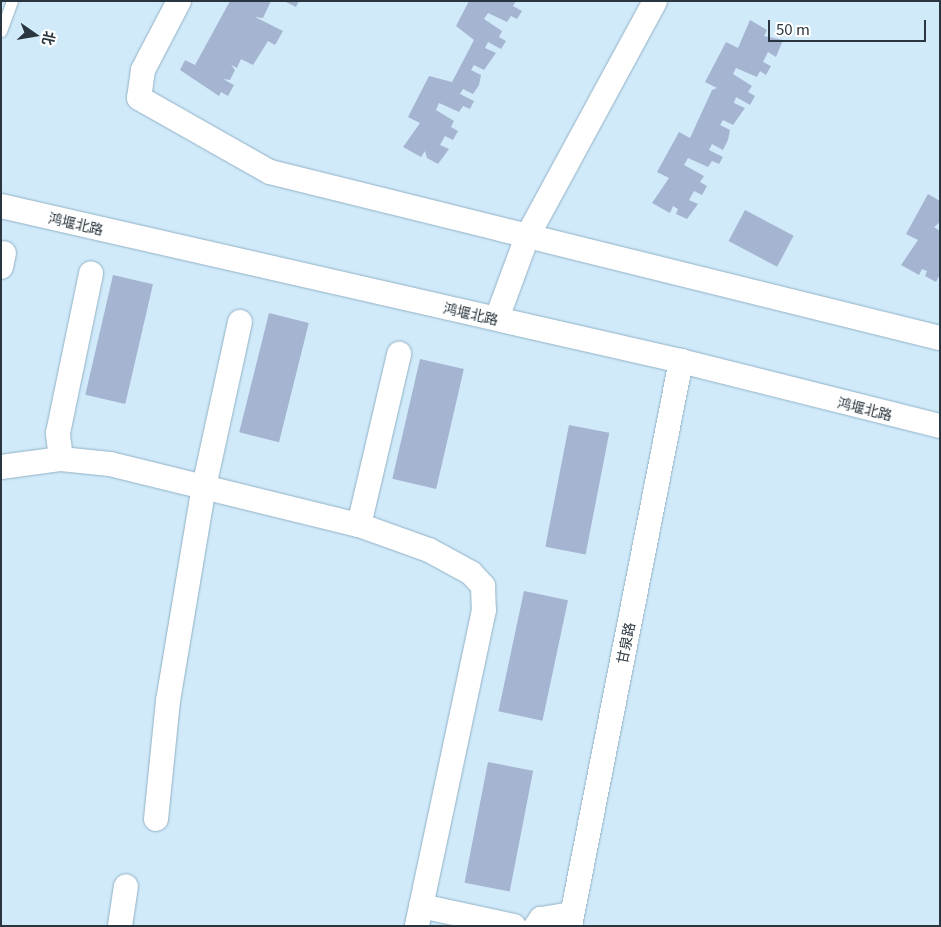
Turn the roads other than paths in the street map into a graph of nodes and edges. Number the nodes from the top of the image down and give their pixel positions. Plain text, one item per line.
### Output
1 (12, 1) edge
2 (179, 1) edge
3 (655, 1) edge
4 (1, 30) edge
5 (1, 206) edge
6 (527, 237) junction
7 (91, 274) dead end
8 (497, 318) junction
9 (240, 322) dead end
10 (940, 338) edge
11 (399, 354) dead end
12 (681, 361) junction
13 (940, 426) edge
14 (62, 460) junction
15 (1, 467) edge
16 (204, 488) junction
17 (359, 524) junction
18 (156, 819) dead end
19 (126, 886) dead end
20 (419, 916) edge
21 (571, 920) edge
22 (120, 926) edge
23 (514, 926) edge
24 (536, 926) edge

1 - 4 lane
2 - 6 street
3 - 6 street
5 - 8 street, 鸿堰北路
6 - 8 street
6 - 10 street
7 - 14 street
8 - 12 street, 鸿堰北路
9 - 16 street
11 - 17 street
12 - 13 street, 鸿堰北路
12 - 21 street, 甘泉路
14 - 15 street
14 - 16 street
16 - 17 street
16 - 18 street
17 - 20 street
19 - 22 street
20 - 23 street
21 - 24 street

